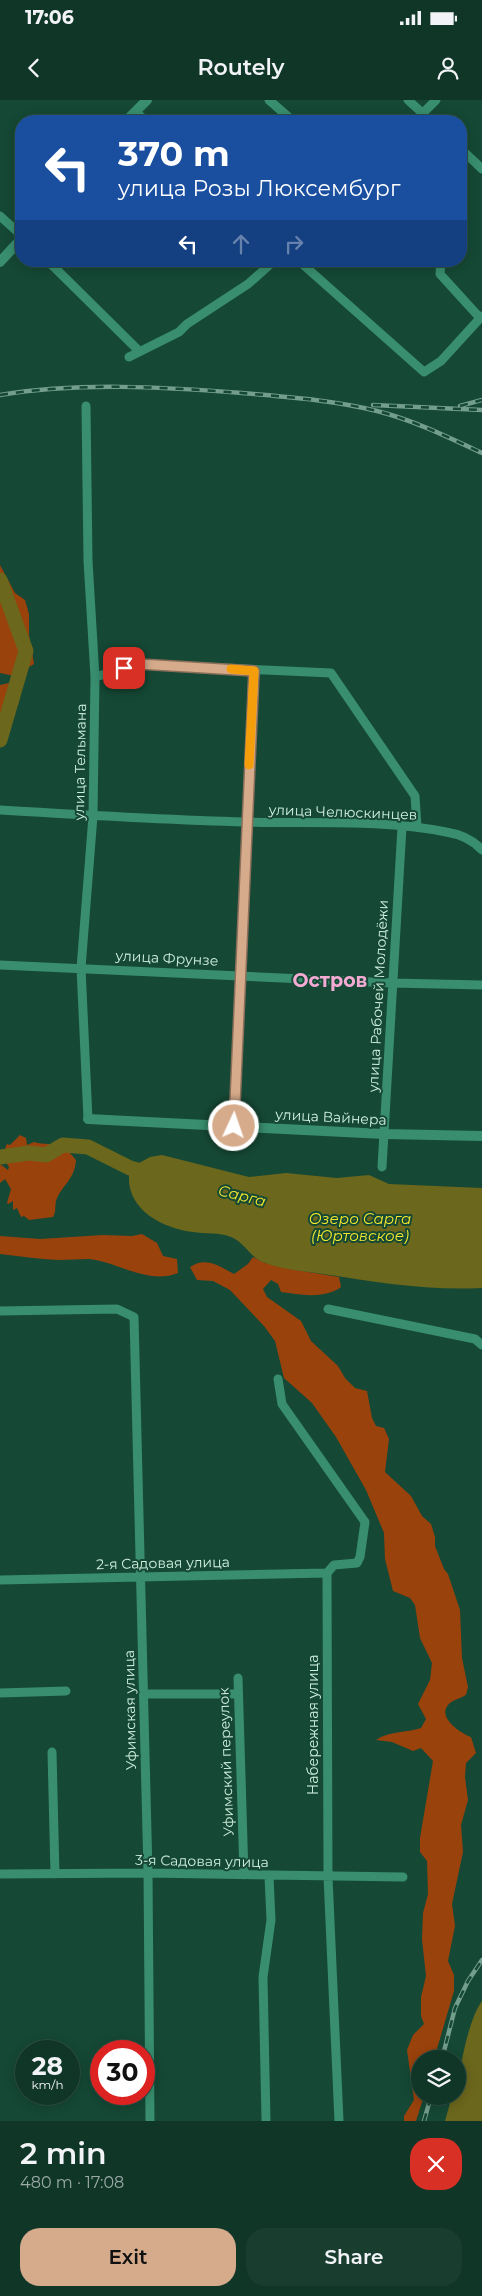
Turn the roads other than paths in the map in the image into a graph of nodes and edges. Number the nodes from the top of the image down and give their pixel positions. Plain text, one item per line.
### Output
1 (148, 100) edge
2 (270, 100) edge
3 (408, 100) edge
4 (436, 100) edge
5 (136, 112) junction
6 (423, 113) junction
7 (133, 115) edge
8 (139, 115) edge
9 (286, 115) edge
10 (425, 115) edge
11 (467, 155) edge
12 (482, 169) edge
13 (0, 216) edge
14 (15, 230) edge
15 (15, 246) edge
16 (0, 262) edge
17 (54, 267) edge
18 (267, 267) edge
19 (307, 267) edge
20 (441, 267) edge
21 (481, 317) edge
22 (139, 351) junction
23 (128, 357) dead end
24 (86, 406) dead end
25 (254, 671) junction
26 (95, 677) junction
27 (0, 810) edge
28 (93, 816) junction
29 (247, 822) junction
30 (402, 827) junction
31 (417, 827) junction
32 (482, 850) edge
33 (0, 965) edge
34 (82, 968) junction
35 (240, 976) junction
36 (392, 983) junction
37 (482, 985) edge
38 (88, 1119) joint
39 (234, 1126) junction
40 (384, 1134) junction
41 (482, 1136) edge
42 (382, 1167) dead end
43 (328, 1309) dead end
44 (0, 1311) edge
45 (482, 1345) edge
46 (278, 1379) dead end
47 (327, 1573) junction
48 (140, 1577) junction
49 (0, 1580) edge
50 (238, 1678) dead end
51 (66, 1690) dead end
52 (0, 1693) edge
53 (144, 1694) junction
54 (237, 1694) junction
55 (52, 1752) dead end
56 (148, 1873) junction
57 (0, 1874) edge
58 (55, 1874) junction
59 (244, 1875) junction
60 (269, 1876) junction
61 (328, 1877) junction
62 (403, 1877) dead end
63 (150, 2121) edge
64 (266, 2121) edge
65 (339, 2121) edge

1 - 5 street
2 - 9 street
3 - 6 street
4 - 6 street
5 - 7 street
5 - 8 street
6 - 10 street
11 - 12 street
13 - 14 street
15 - 16 street
17 - 22 street
18 - 22 street
19 - 21 street
20 - 21 street
22 - 23 street
24 - 26 street, улица Тельмана
25 - 26 street
25 - 29 street
25 - 31 street
26 - 28 street, улица Тельмана
27 - 28 street, улица Челюскинцев
28 - 29 street, улица Челюскинцев
28 - 34 street, улица Тельмана
29 - 30 street, улица Челюскинцев
29 - 35 street
30 - 31 street, улица Челюскинцев
30 - 36 street, улица Рабочей Молодёжи
31 - 32 street, улица Челюскинцев
33 - 34 street, улица Фрунзе
34 - 35 street, улица Фрунзе
34 - 38 street, улица Тельмана
35 - 36 street, улица Фрунзе
35 - 39 street
36 - 37 street, улица Фрунзе
36 - 40 street, улица Рабочей Молодёжи
38 - 39 street, улица Вайнера
39 - 40 street, улица Вайнера
40 - 41 street, улица Вайнера
40 - 42 street, улица Рабочей Молодёжи
43 - 45 street
44 - 48 street, Уфимская улица
46 - 47 street
47 - 48 street, 2-я Садовая улица
47 - 61 street, Набережная улица
48 - 49 street, 2-я Садовая улица
48 - 53 street, Уфимская улица
50 - 54 street, Уфимский переулок
51 - 52 street
53 - 54 street
53 - 56 street, Уфимская улица
54 - 59 street, Уфимский переулок
55 - 58 street
56 - 58 street, 3-я Садовая улица
56 - 59 street, 3-я Садовая улица
56 - 63 street, Уфимская улица
57 - 58 street, 3-я Садовая улица
59 - 60 street, 3-я Садовая улица
60 - 61 street, 3-я Садовая улица
60 - 64 street
61 - 62 street, 3-я Садовая улица
61 - 65 street, Набережная улица

